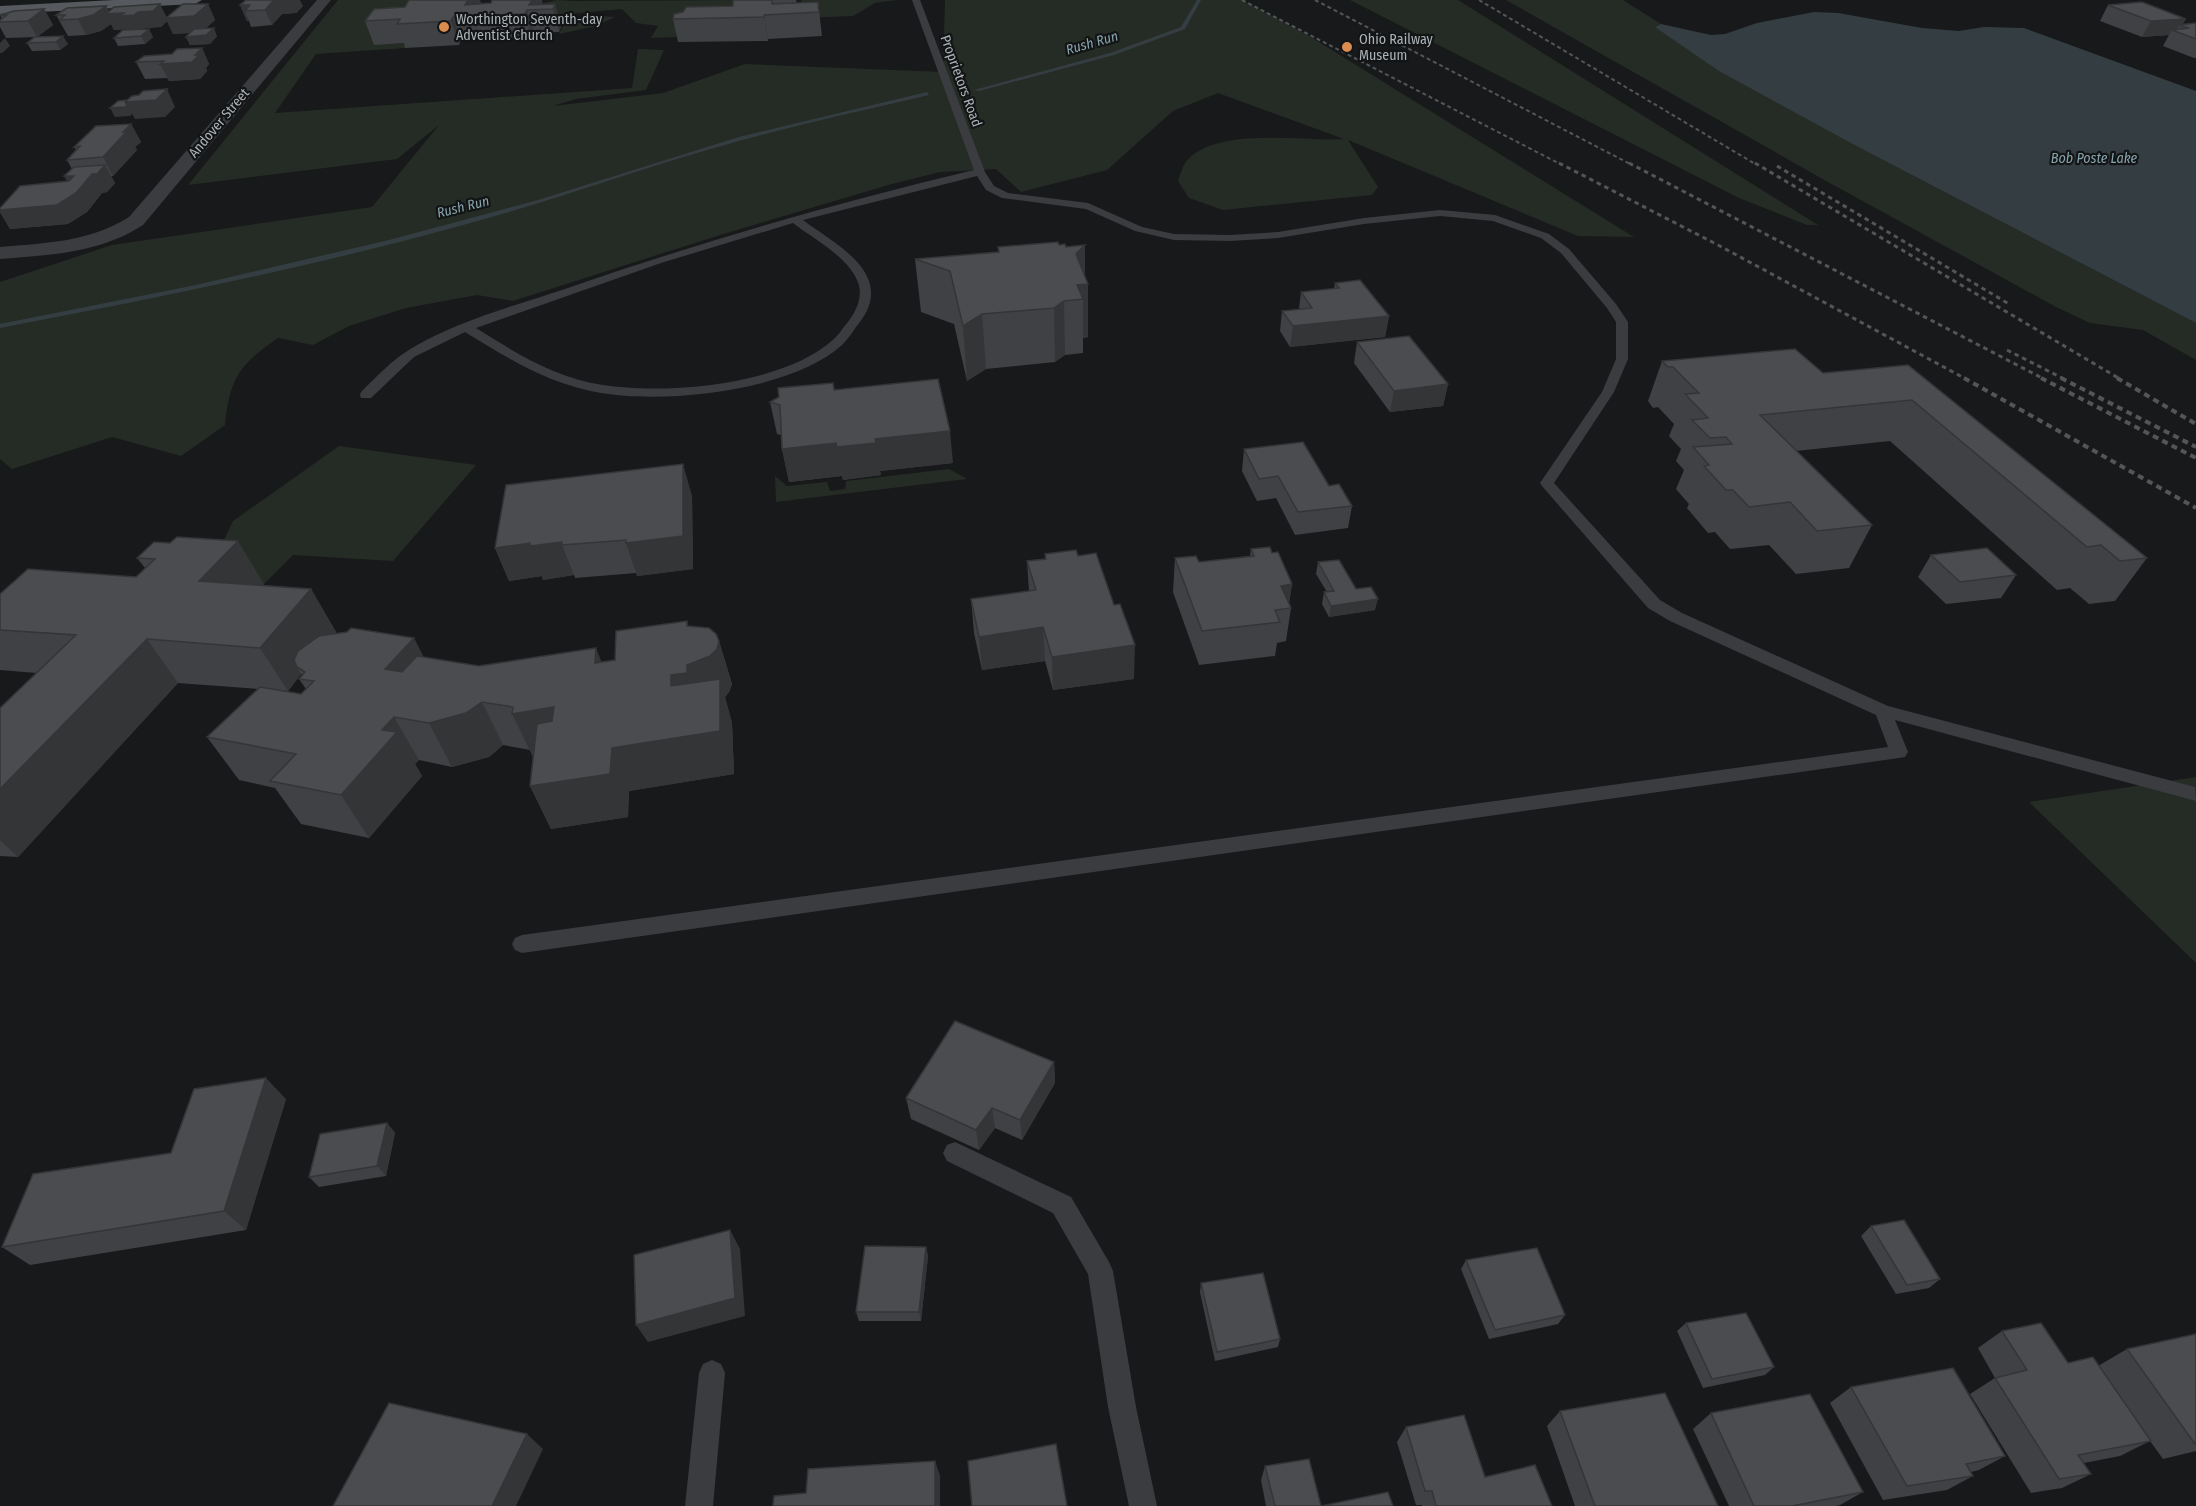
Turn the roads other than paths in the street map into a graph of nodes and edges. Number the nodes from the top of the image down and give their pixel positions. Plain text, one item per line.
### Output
1 (195, 0) edge
2 (324, 0) edge
3 (916, 0) edge
4 (0, 9) edge
5 (980, 172) junction
6 (794, 219) junction
7 (0, 253) edge
8 (468, 328) junction
9 (366, 395) dead end
10 (1883, 711) junction
11 (2195, 794) edge
12 (522, 945) dead end
13 (955, 1153) dead end
14 (712, 1373) dead end
15 (699, 1506) edge
16 (1143, 1506) edge

1 - 4 main road
2 - 7 street, Andover Street
3 - 5 lane, Proprietors Road
5 - 6 lane
5 - 10 lane
6 - 8 lane
6 - 8 lane
8 - 9 lane
10 - 11 lane
10 - 12 lane
13 - 16 lane
14 - 15 lane

